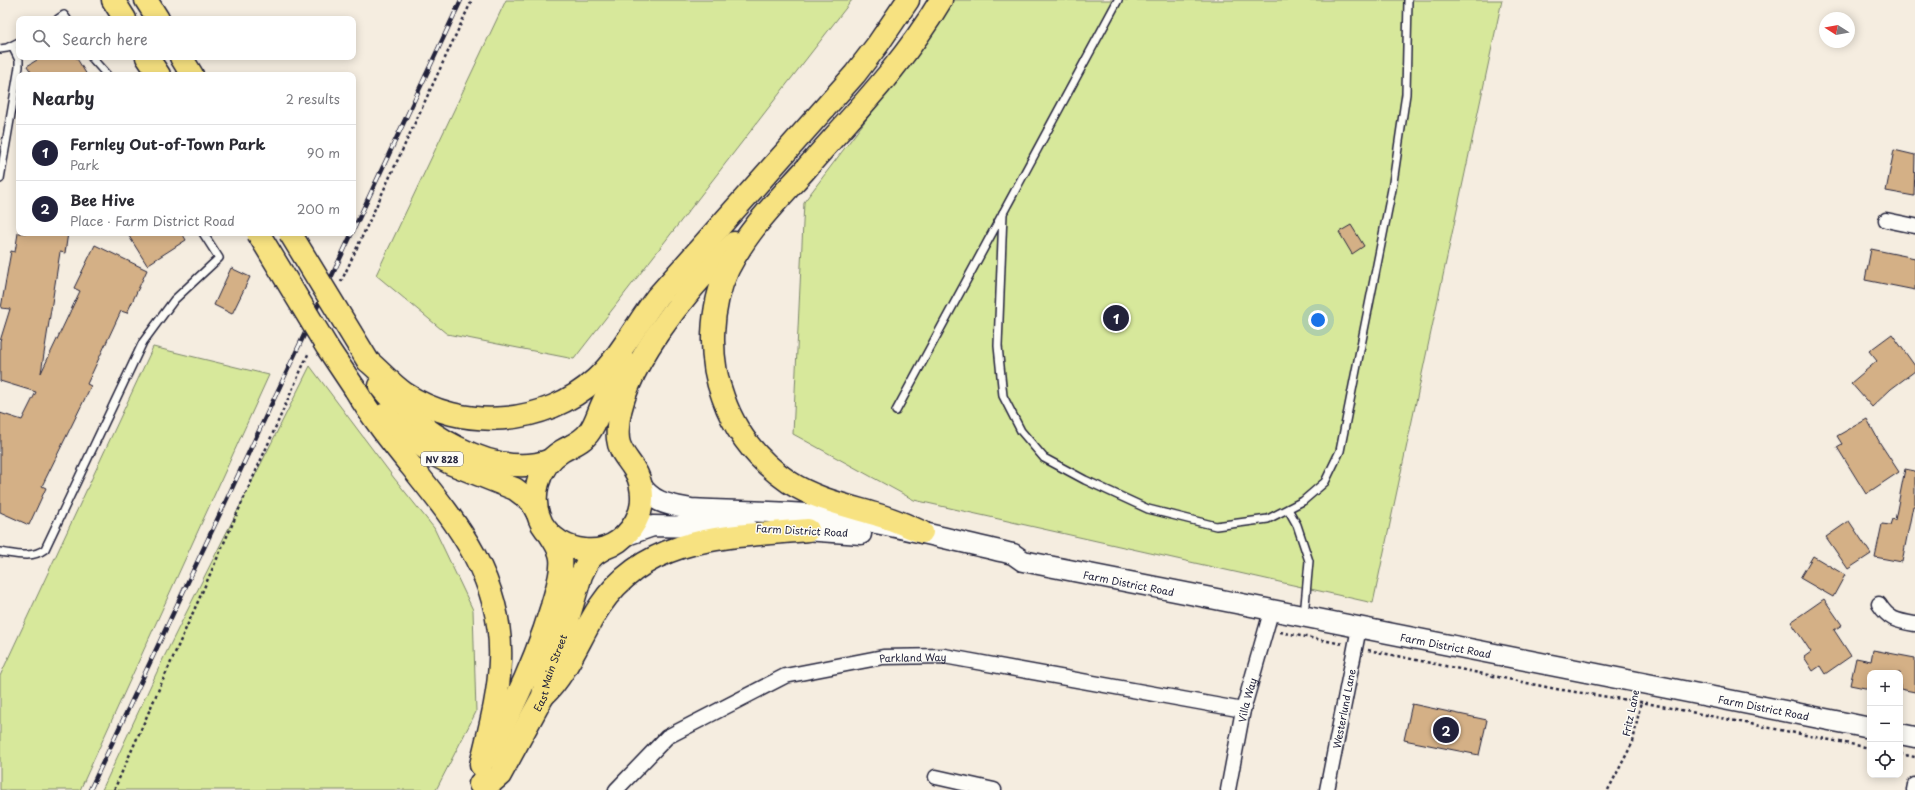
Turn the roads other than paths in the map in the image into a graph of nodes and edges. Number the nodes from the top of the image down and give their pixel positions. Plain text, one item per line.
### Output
1 (113, 0) edge
2 (146, 0) edge
3 (908, 0) edge
4 (941, 0) edge
5 (1118, 0) edge
6 (1408, 0) edge
7 (123, 16) edge
8 (156, 16) edge
9 (16, 44) edge
10 (12, 46) junction
11 (0, 49) edge
12 (16, 54) edge
13 (19, 60) edge
14 (94, 60) edge
15 (150, 60) edge
16 (183, 60) edge
17 (18, 72) edge
18 (104, 72) edge
19 (157, 72) edge
20 (190, 72) edge
21 (16, 85) edge
22 (0, 179) edge
23 (1003, 213) junction
24 (1886, 220) dead end
25 (1915, 226) edge
26 (752, 229) junction
27 (205, 236) edge
28 (260, 236) edge
29 (292, 236) edge
30 (628, 340) junction
31 (368, 361) junction
32 (355, 389) junction
33 (896, 411) dead end
34 (574, 446) junction
35 (626, 459) junction
36 (551, 460) junction
37 (640, 483) junction
38 (1288, 509) junction
39 (537, 512) junction
40 (808, 530) junction
41 (922, 532) junction
42 (627, 535) junction
43 (551, 536) junction
44 (603, 549) junction
45 (0, 552) edge
46 (1023, 561) junction
47 (1879, 604) dead end
48 (1304, 618) junction
49 (1268, 620) junction
50 (1915, 624) edge
51 (1357, 638) junction
52 (543, 696) junction
53 (1243, 710) junction
54 (1867, 727) edge
55 (1903, 734) edge
56 (1915, 736) edge
57 (936, 778) dead end
58 (479, 780) edge
59 (1915, 785) edge
60 (616, 790) edge
61 (994, 790) edge
62 (1228, 790) edge
63 (1327, 790) edge
64 (1914, 790) edge

1 - 7 main road
2 - 8 main road
3 - 30 main road
4 - 26 main road
5 - 23 lane
6 - 38 lane
9 - 10 lane
10 - 11 lane
10 - 12 lane
13 - 17 lane
14 - 18 lane
15 - 19 main road
16 - 20 main road
21 - 22 lane
23 - 33 lane
23 - 38 lane
24 - 25 street
26 - 35 main road
26 - 41 main road
27 - 45 lane
28 - 32 main road, bridge
29 - 31 main road, bridge
30 - 31 main road
30 - 34 main road
31 - 36 main road
32 - 39 main road, NV 828
32 - 58 main road
34 - 35 main road
34 - 36 main road
35 - 37 main road
36 - 39 main road
37 - 41 main road, Farm District Road
37 - 42 main road
38 - 48 lane
39 - 43 main road
40 - 42 main road, Farm District Road
40 - 46 main road, Farm District Road
40 - 52 main road
41 - 46 main road, Farm District Road
42 - 44 main road
43 - 44 main road
43 - 58 main road, East Main Street
44 - 52 main road, East Main Street
46 - 49 main road, Farm District Road
47 - 50 street
48 - 49 main road, Farm District Road
48 - 51 main road, Farm District Road
49 - 53 street, Villa Way
51 - 54 main road, Farm District Road
51 - 63 street, Westerlund Lane
52 - 58 main road, East Main Street
53 - 60 street, Parkland Way
53 - 62 street, Villa Way
55 - 56 main road
57 - 61 street
59 - 64 street

